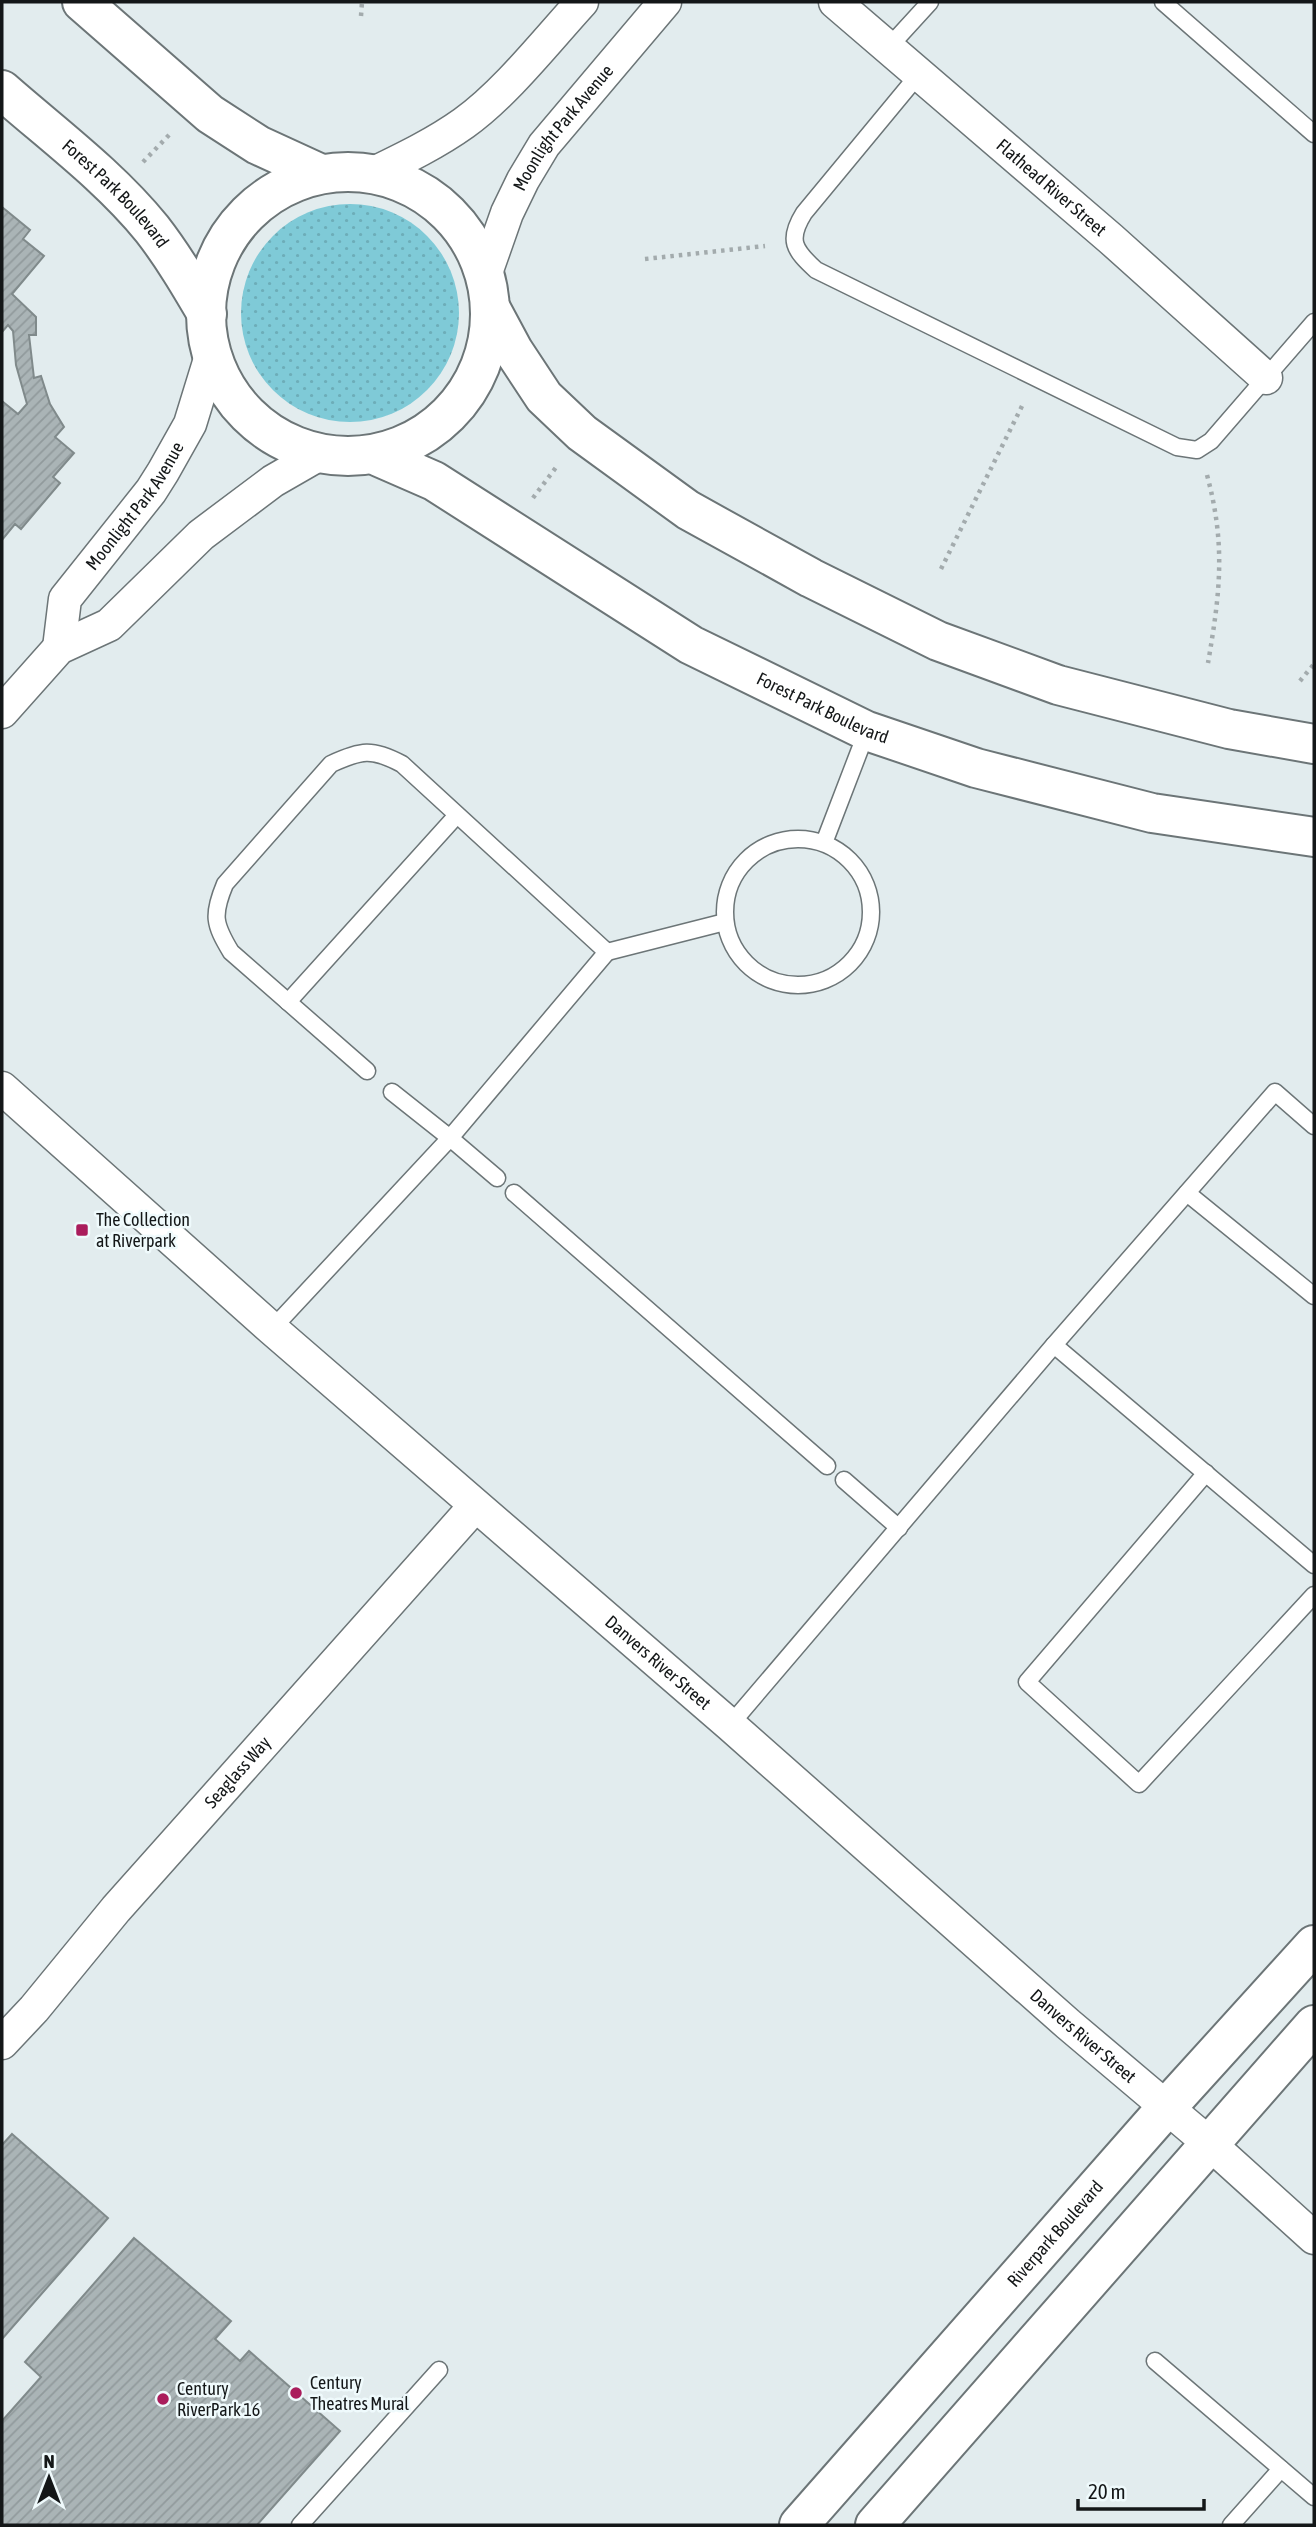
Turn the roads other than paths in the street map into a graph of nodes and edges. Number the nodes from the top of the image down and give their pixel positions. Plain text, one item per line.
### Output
1 (82, 2) edge
2 (582, 2) edge
3 (665, 2) edge
4 (835, 2) edge
5 (930, 2) edge
6 (1163, 2) edge
7 (888, 48) junction
8 (919, 74) junction
9 (2, 90) edge
10 (1314, 134) edge
11 (320, 173) junction
12 (374, 173) junction
13 (487, 270) junction
14 (491, 309) junction
15 (207, 314) junction
16 (1314, 322) edge
17 (211, 359) junction
18 (1266, 378) junction
19 (379, 457) junction
20 (313, 458) junction
21 (59, 648) junction
22 (2, 712) edge
23 (867, 731) junction
24 (1314, 744) edge
25 (457, 815) junction
26 (1314, 837) edge
27 (824, 843) junction
28 (725, 922) junction
29 (607, 952) junction
30 (288, 1002) junction
31 (367, 1071) dead end
32 (2, 1088) edge
33 (392, 1092) dead end
34 (1314, 1126) edge
35 (450, 1138) junction
36 (497, 1178) dead end
37 (514, 1193) dead end
38 (1187, 1193) junction
39 (1314, 1296) edge
40 (272, 1329) junction
41 (1054, 1345) junction
42 (827, 1466) dead end
43 (1206, 1473) junction
44 (844, 1480) dead end
45 (475, 1506) junction
46 (899, 1528) junction
47 (1314, 1565) edge
48 (1314, 1595) edge
49 (730, 1725) junction
50 (1314, 1945) edge
51 (1314, 2025) edge
52 (2, 2043) edge
53 (1167, 2107) junction
54 (1210, 2144) junction
55 (1314, 2238) edge
56 (1155, 2361) dead end
57 (439, 2370) dead end
58 (1281, 2469) junction
59 (1314, 2497) edge
60 (300, 2525) edge
61 (799, 2525) edge
62 (874, 2525) edge
63 (1231, 2525) edge

1 - 11 street
2 - 12 street
3 - 13 street, Moonlight Park Avenue
4 - 7 street, Flathead River Street
5 - 7 lane
6 - 10 lane
7 - 8 street, Flathead River Street
8 - 18 street, Flathead River Street
8 - 18 lane
9 - 15 street, Forest Park Boulevard
11 - 12 street
11 - 15 street
12 - 13 street
13 - 14 street
14 - 19 street
14 - 24 street
15 - 17 street
16 - 18 lane
17 - 20 street
17 - 21 street, Moonlight Park Avenue
19 - 20 street
19 - 23 street, Forest Park Boulevard
20 - 21 street
21 - 22 street
23 - 26 street, Forest Park Boulevard
23 - 27 lane
25 - 29 lane
25 - 30 lane
25 - 30 lane
27 - 28 lane
27 - 28 lane
28 - 29 lane
29 - 35 lane
30 - 31 lane
32 - 40 street, Danvers River Street
33 - 35 lane
34 - 38 lane
35 - 36 lane
35 - 40 lane
37 - 42 lane
38 - 39 lane
38 - 41 lane
40 - 45 street, Danvers River Street
41 - 43 lane
41 - 46 lane
43 - 47 lane
43 - 48 lane
44 - 46 lane
45 - 49 street, Danvers River Street
45 - 52 street, Seaglass Way
46 - 49 lane
49 - 53 street, Danvers River Street
50 - 53 street, Riverpark Boulevard
51 - 54 street
53 - 54 street, Danvers River Street
53 - 61 street, Riverpark Boulevard
54 - 55 street, Danvers River Street
54 - 62 street
56 - 58 lane
57 - 60 lane
58 - 59 lane
58 - 63 lane

